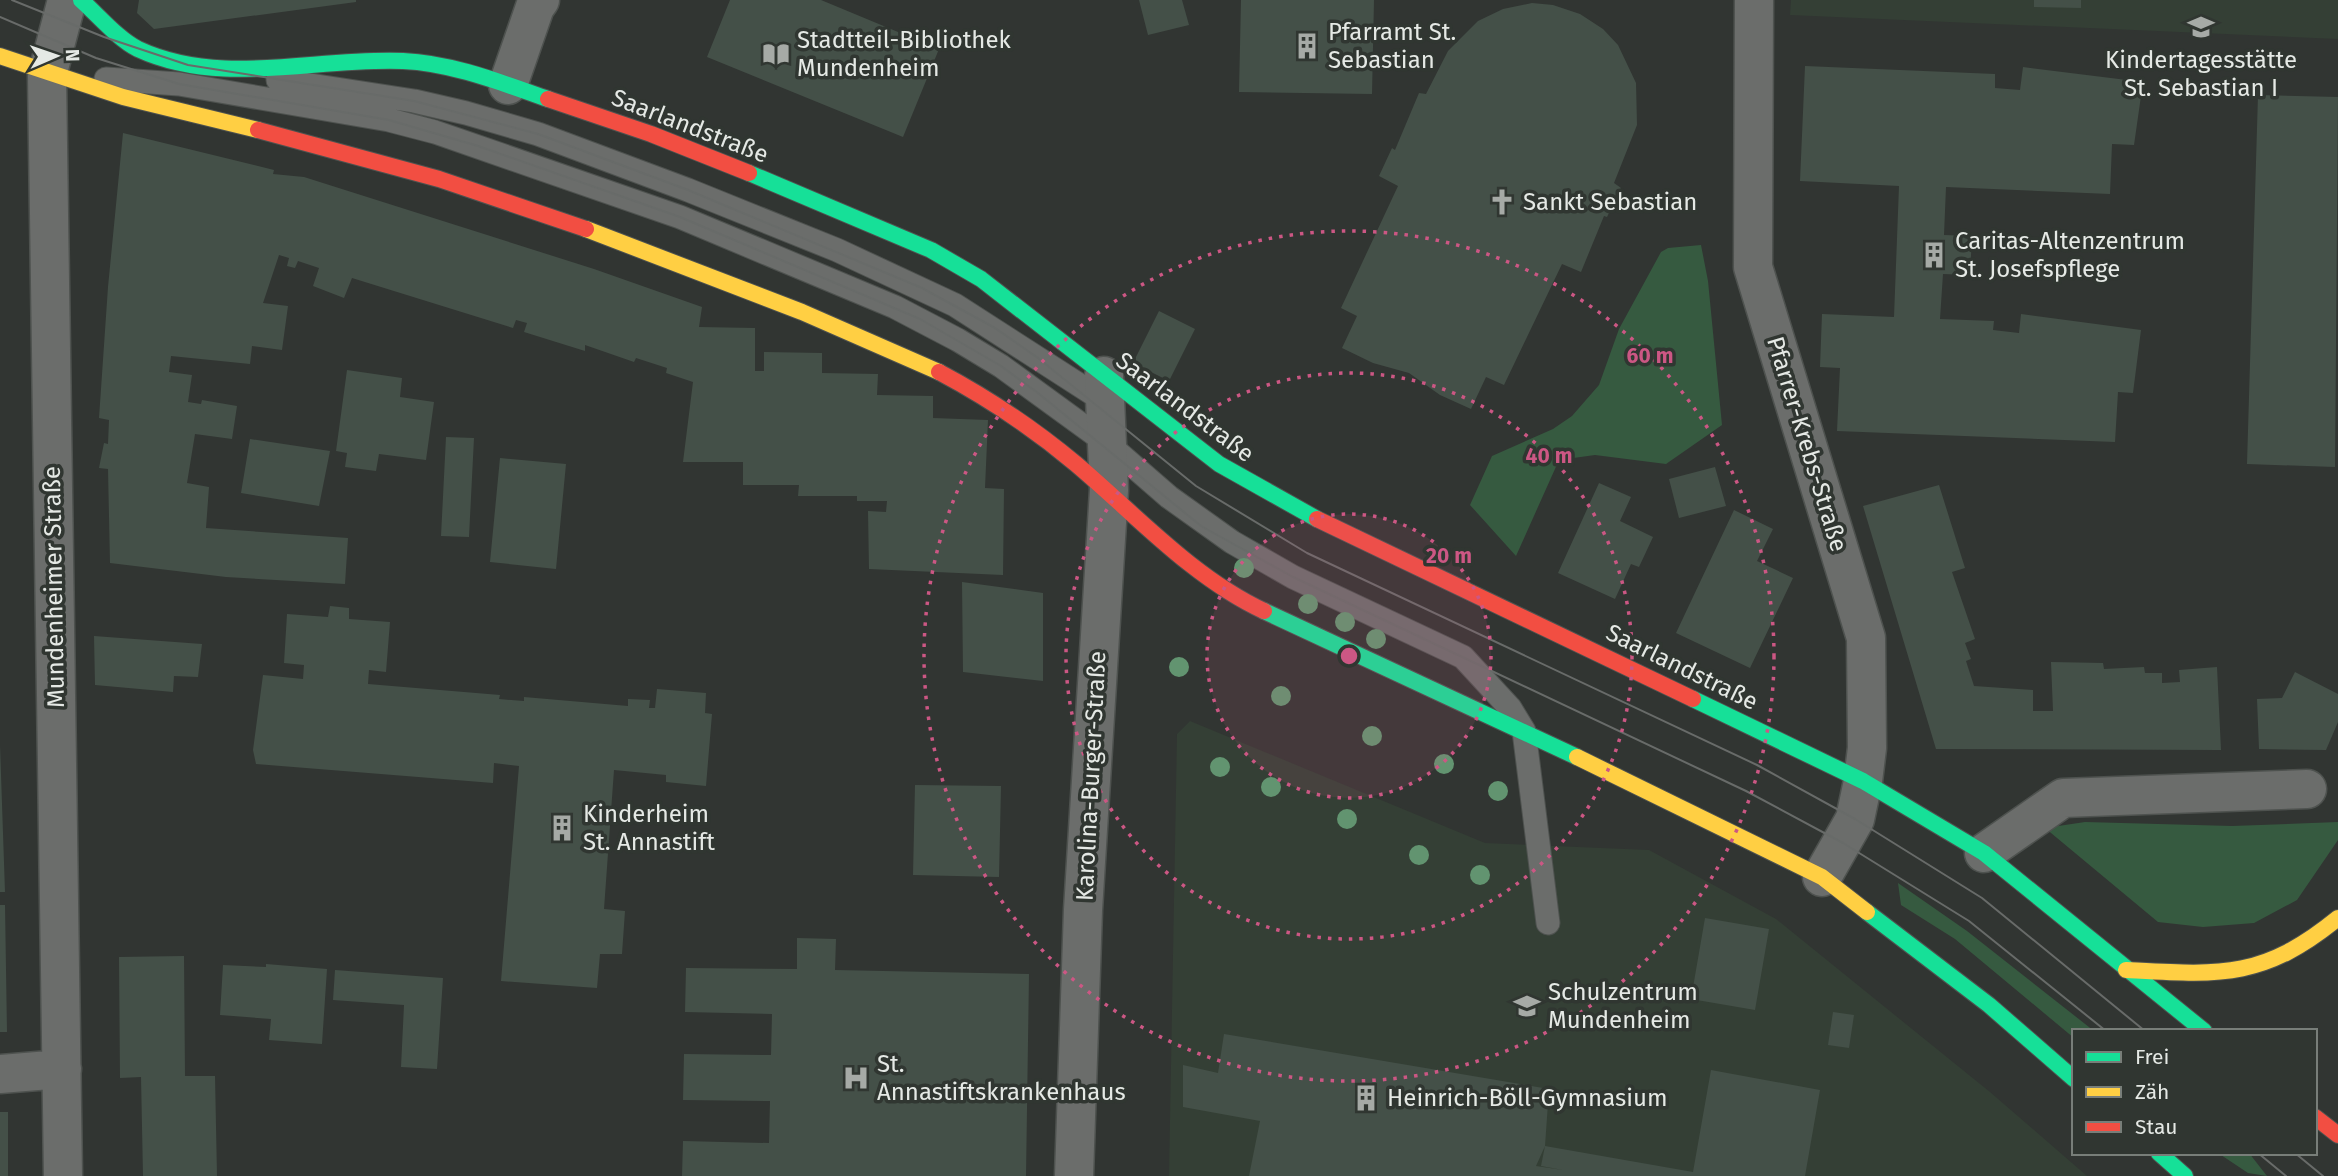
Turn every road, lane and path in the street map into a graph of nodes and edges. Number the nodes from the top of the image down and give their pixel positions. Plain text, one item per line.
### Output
1 (67, 0) edge
2 (81, 0) edge
3 (540, 0) edge
4 (1754, 0) edge
5 (0, 56) edge
6 (213, 69) junction
7 (47, 76) junction
8 (508, 85) junction
9 (1105, 389) junction
10 (1108, 444) junction
11 (1219, 464) joint
12 (1109, 490) junction
13 (1524, 732) junction
14 (1863, 781) junction
15 (2307, 789) dead end
16 (1984, 853) junction
17 (1822, 877) junction
18 (2338, 918) edge
19 (1548, 923) dead end
20 (2126, 970) junction
21 (2201, 1029) edge
22 (62, 1069) junction
23 (0, 1074) edge
24 (2072, 1077) edge
25 (2317, 1119) edge
26 (2338, 1135) edge
27 (2161, 1155) edge
28 (63, 1176) edge
29 (1074, 1176) edge
30 (2185, 1176) edge

1 - 7 street, Mundenheimer Straße
2 - 6 street, Saarlandstraße
3 - 8 street
4 - 14 street, Pfarrer-Krebs-Straße
5 - 7 street
6 - 8 street, Saarlandstraße
6 - 9 lane
7 - 10 lane
7 - 12 street
7 - 22 street, Mundenheimer Straße
8 - 9 street, Saarlandstraße
9 - 10 street, Karolina-Burger-Straße
9 - 11 lane
10 - 12 street, Karolina-Burger-Straße
10 - 13 lane
11 - 14 street, Saarlandstraße
12 - 13 street
12 - 29 street, Karolina-Burger-Straße
13 - 17 street
13 - 19 lane
14 - 16 street, Saarlandstraße
14 - 17 street, Pfarrer-Krebs-Straße
15 - 16 street
16 - 20 street, Saarlandstraße
17 - 24 street
18 - 20 street
20 - 21 street, Saarlandstraße
22 - 23 street
22 - 28 street, Mundenheimer Straße
25 - 26 street
27 - 30 street

